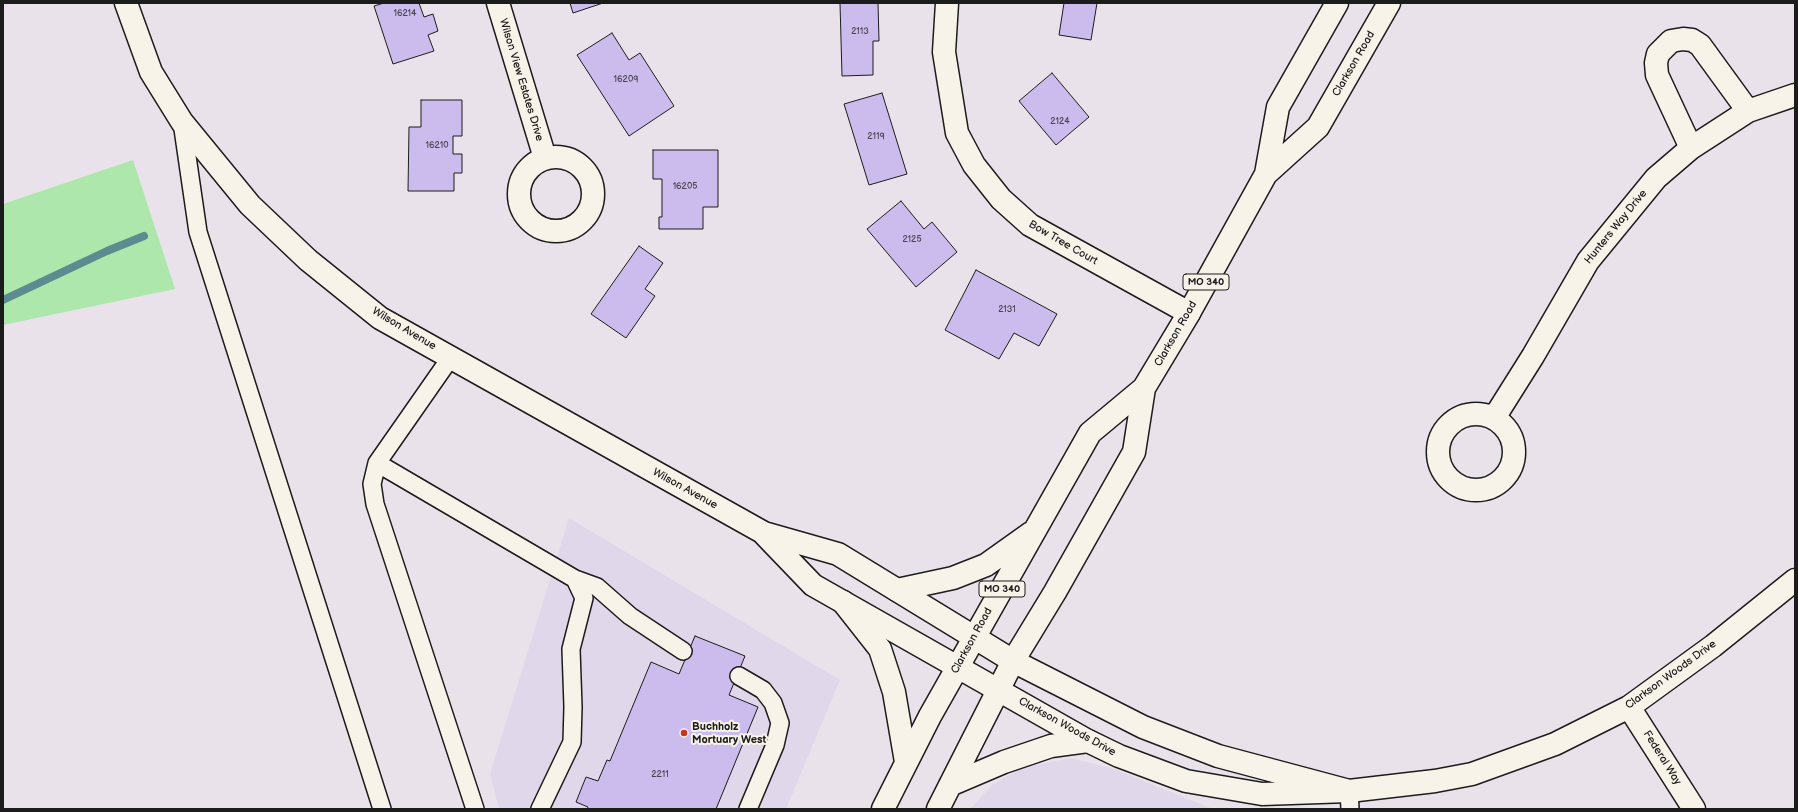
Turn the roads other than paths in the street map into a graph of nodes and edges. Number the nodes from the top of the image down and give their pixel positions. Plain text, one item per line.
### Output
1 (126, 3) edge
2 (498, 3) edge
3 (947, 3) edge
4 (1337, 3) edge
5 (1389, 3) edge
6 (1795, 95) edge
7 (1748, 111) junction
8 (182, 122) junction
9 (1691, 148) junction
10 (545, 158) dead end
11 (1266, 174) junction
12 (1189, 313) junction
13 (451, 357) junction
14 (1144, 388) junction
15 (1494, 418) dead end
16 (377, 463) junction
17 (1036, 530) junction
18 (764, 534) junction
19 (575, 579) junction
20 (1795, 580) edge
21 (897, 590) junction
22 (843, 602) junction
23 (974, 638) junction
24 (683, 651) dead end
25 (1013, 661) junction
26 (957, 668) junction
27 (739, 676) dead end
28 (998, 690) junction
29 (1629, 707) junction
30 (1088, 741) junction
31 (906, 762) junction
32 (950, 785) junction
33 (1350, 800) edge
34 (382, 809) edge
35 (474, 809) edge
36 (540, 809) edge
37 (748, 809) edge
38 (882, 809) edge
39 (938, 809) edge
40 (1694, 809) edge

1 - 8 street, Wilson Avenue
2 - 10 street, Wilson View Estates Drive
3 - 12 street, Bow Tree Court
4 - 11 street, Clarkson Road / MO 340
5 - 11 street, Clarkson Road / MO 340
6 - 7 street, Hunters Way Drive
7 - 9 street, Hunters Way Drive
7 - 9 street
8 - 13 street, Wilson Avenue
8 - 34 lane
9 - 15 street, Hunters Way Drive
11 - 12 street, Clarkson Road / MO 340
12 - 14 street, Clarkson Road / MO 340
13 - 16 lane
13 - 18 street, Wilson Avenue
14 - 17 street, Clarkson Road / MO 340
14 - 25 street, Clarkson Road / MO 340
16 - 19 lane
16 - 35 lane
17 - 21 street
17 - 23 street, Clarkson Road / MO 340
18 - 21 street, Wilson Avenue
18 - 22 street, Wilson Avenue
19 - 24 lane
19 - 36 lane
20 - 29 street, Clarkson Woods Drive
21 - 23 street, Wilson Avenue
22 - 26 street, Wilson Avenue
22 - 31 street
23 - 25 street, Wilson Avenue
23 - 26 street, Clarkson Road / MO 340
25 - 28 street, Clarkson Road / MO 340
25 - 33 street, Clarkson Woods Drive
26 - 28 street, Wilson Avenue
26 - 31 street, Clarkson Road / MO 340
27 - 37 lane
28 - 30 street, Clarkson Woods Drive
28 - 32 street, Clarkson Road / MO 340
29 - 33 street, Clarkson Woods Drive
29 - 40 street, Federal Way
30 - 32 street
30 - 33 street, Clarkson Woods Drive
31 - 38 street, Clarkson Road / MO 340
32 - 39 street, Clarkson Road / MO 340

